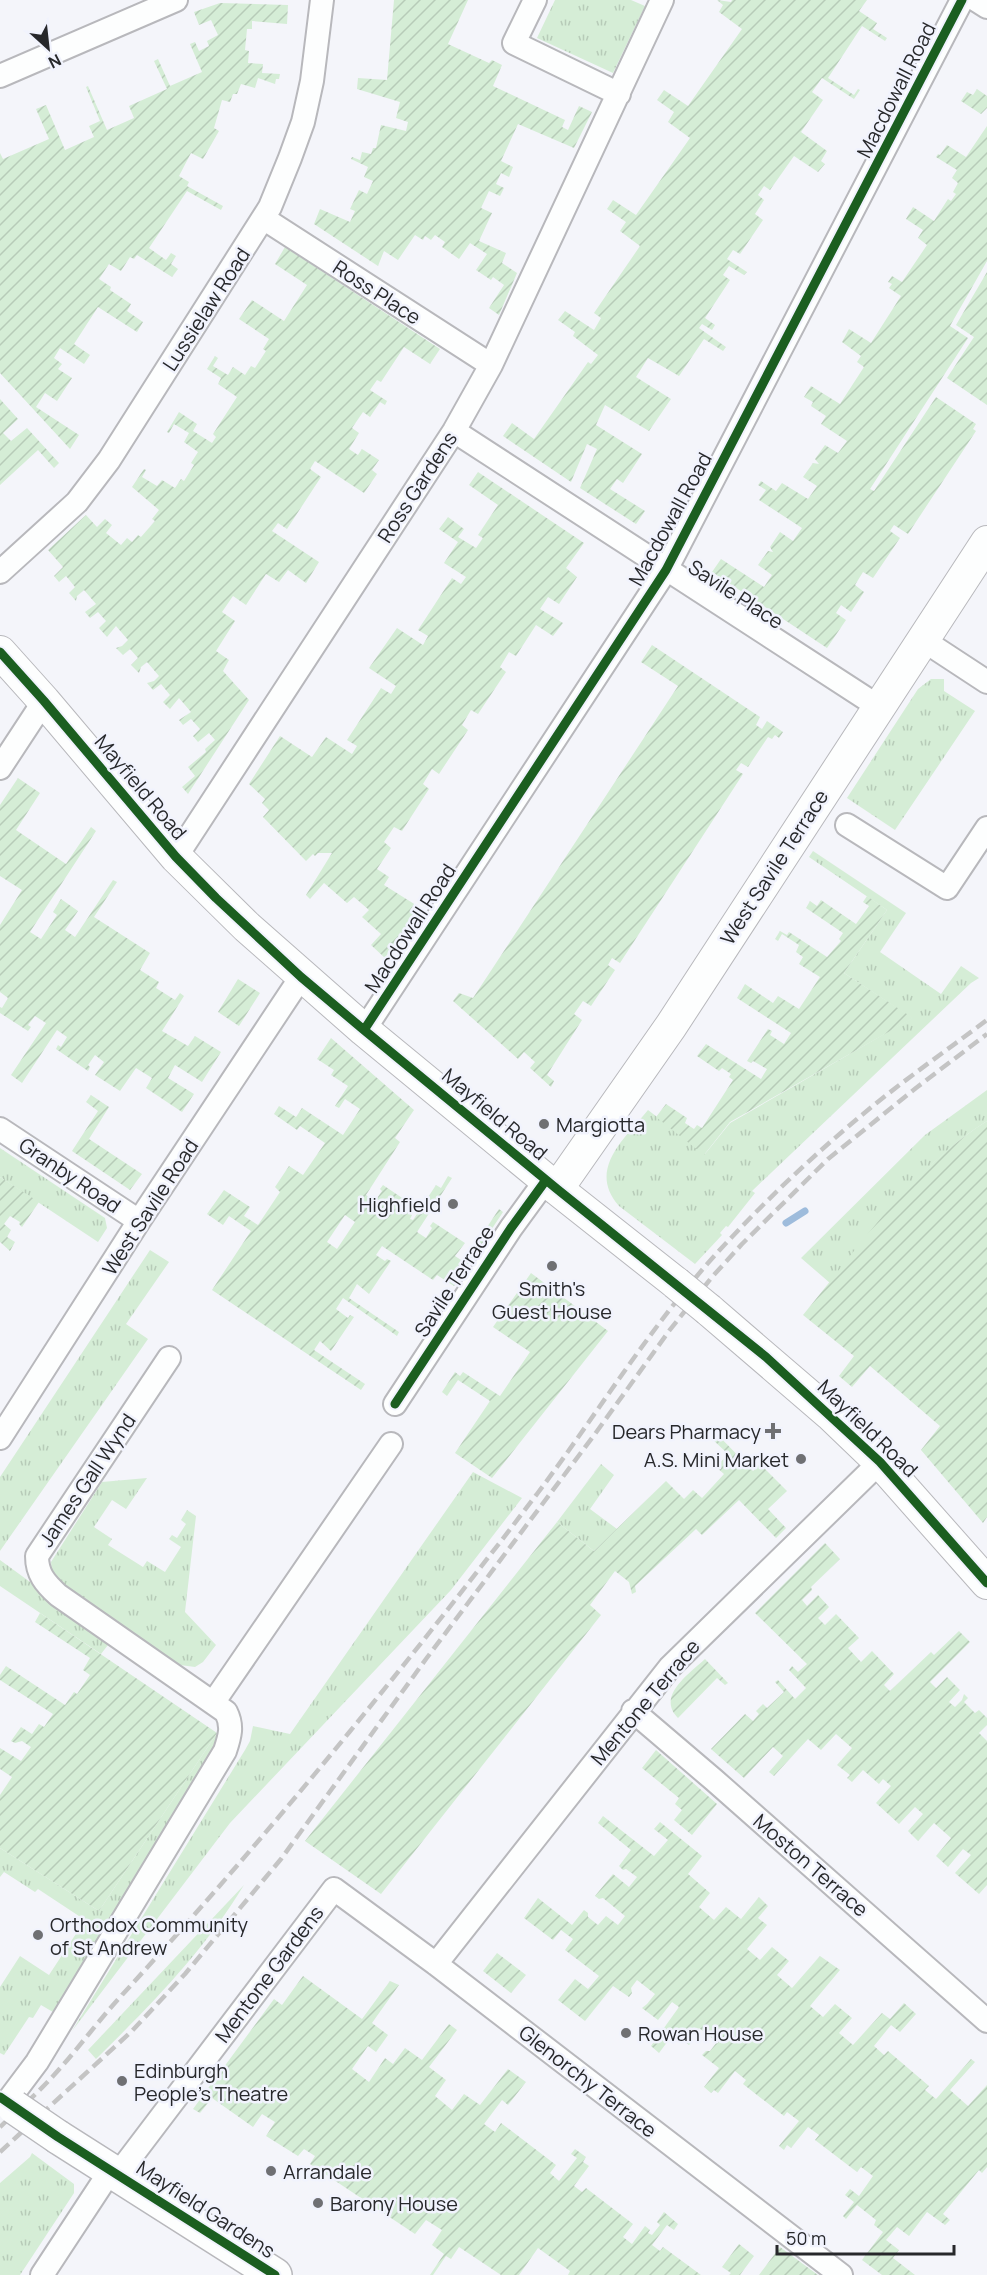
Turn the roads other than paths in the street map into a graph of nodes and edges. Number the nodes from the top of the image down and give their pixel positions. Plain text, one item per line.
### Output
1 (176, 0) edge
2 (322, 0) edge
3 (535, 0) edge
4 (962, 0) edge
5 (976, 0) edge
6 (658, 1) edge
7 (987, 7) edge
8 (0, 76) edge
9 (620, 94) junction
10 (263, 219) junction
11 (491, 364) junction
12 (454, 431) junction
13 (987, 542) edge
14 (666, 570) junction
15 (0, 572) edge
16 (923, 640) junction
17 (0, 652) edge
18 (987, 682) edge
19 (44, 701) junction
20 (879, 707) junction
21 (0, 768) edge
22 (847, 825) dead end
23 (987, 828) edge
24 (176, 857) junction
25 (301, 976) junction
26 (364, 1030) junction
27 (0, 1129) edge
28 (551, 1185) junction
29 (139, 1221) junction
30 (169, 1358) dead end
31 (394, 1404) dead end
32 (0, 1438) edge
33 (391, 1444) dead end
34 (880, 1462) junction
35 (987, 1583) edge
36 (213, 1703) junction
37 (633, 1711) junction
38 (334, 1889) joint
39 (436, 1964) junction
40 (987, 2021) edge
41 (7, 2102) edge
42 (115, 2172) junction
43 (42, 2275) edge
44 (274, 2275) edge
45 (841, 2275) edge

1 - 8 street
2 - 10 street, Lussielaw Road
3 - 9 street
4 - 14 street, Macdowall Road
5 - 7 street
6 - 9 street, Ross Gardens
9 - 11 street, Ross Gardens
10 - 11 street, Ross Place
10 - 15 street, Lussielaw Road
11 - 12 street, Ross Gardens
12 - 14 street, Savile Place
12 - 24 street, Ross Gardens
13 - 16 street, West Savile Terrace
14 - 20 street, Savile Place
14 - 26 street, Macdowall Road
16 - 18 street
16 - 20 street, West Savile Terrace
17 - 19 street, Mayfield Road
19 - 21 street
19 - 24 street, Mayfield Road
20 - 28 street, West Savile Terrace
22 - 23 street
24 - 25 street, Mayfield Road
25 - 26 street, Mayfield Road
25 - 29 street, West Savile Road
26 - 28 street, Mayfield Road
27 - 29 street, Granby Road
28 - 31 street, Savile Terrace
28 - 34 street, Mayfield Road, bridge
29 - 32 street, West Savile Road
30 - 36 street, James Gall Wynd
33 - 36 street
34 - 35 street, Mayfield Road
34 - 37 street, Mentone Terrace
36 - 41 street, James Gall Wynd
37 - 39 street, Mentone Terrace
37 - 40 street, Moston Terrace
38 - 39 street, Glenorchy Terrace
38 - 42 street, Mentone Gardens
39 - 45 street, Glenorchy Terrace
41 - 42 main road, Mayfield Gardens, bridge
42 - 43 street, Mentone Gardens
42 - 44 main road, Mayfield Gardens

